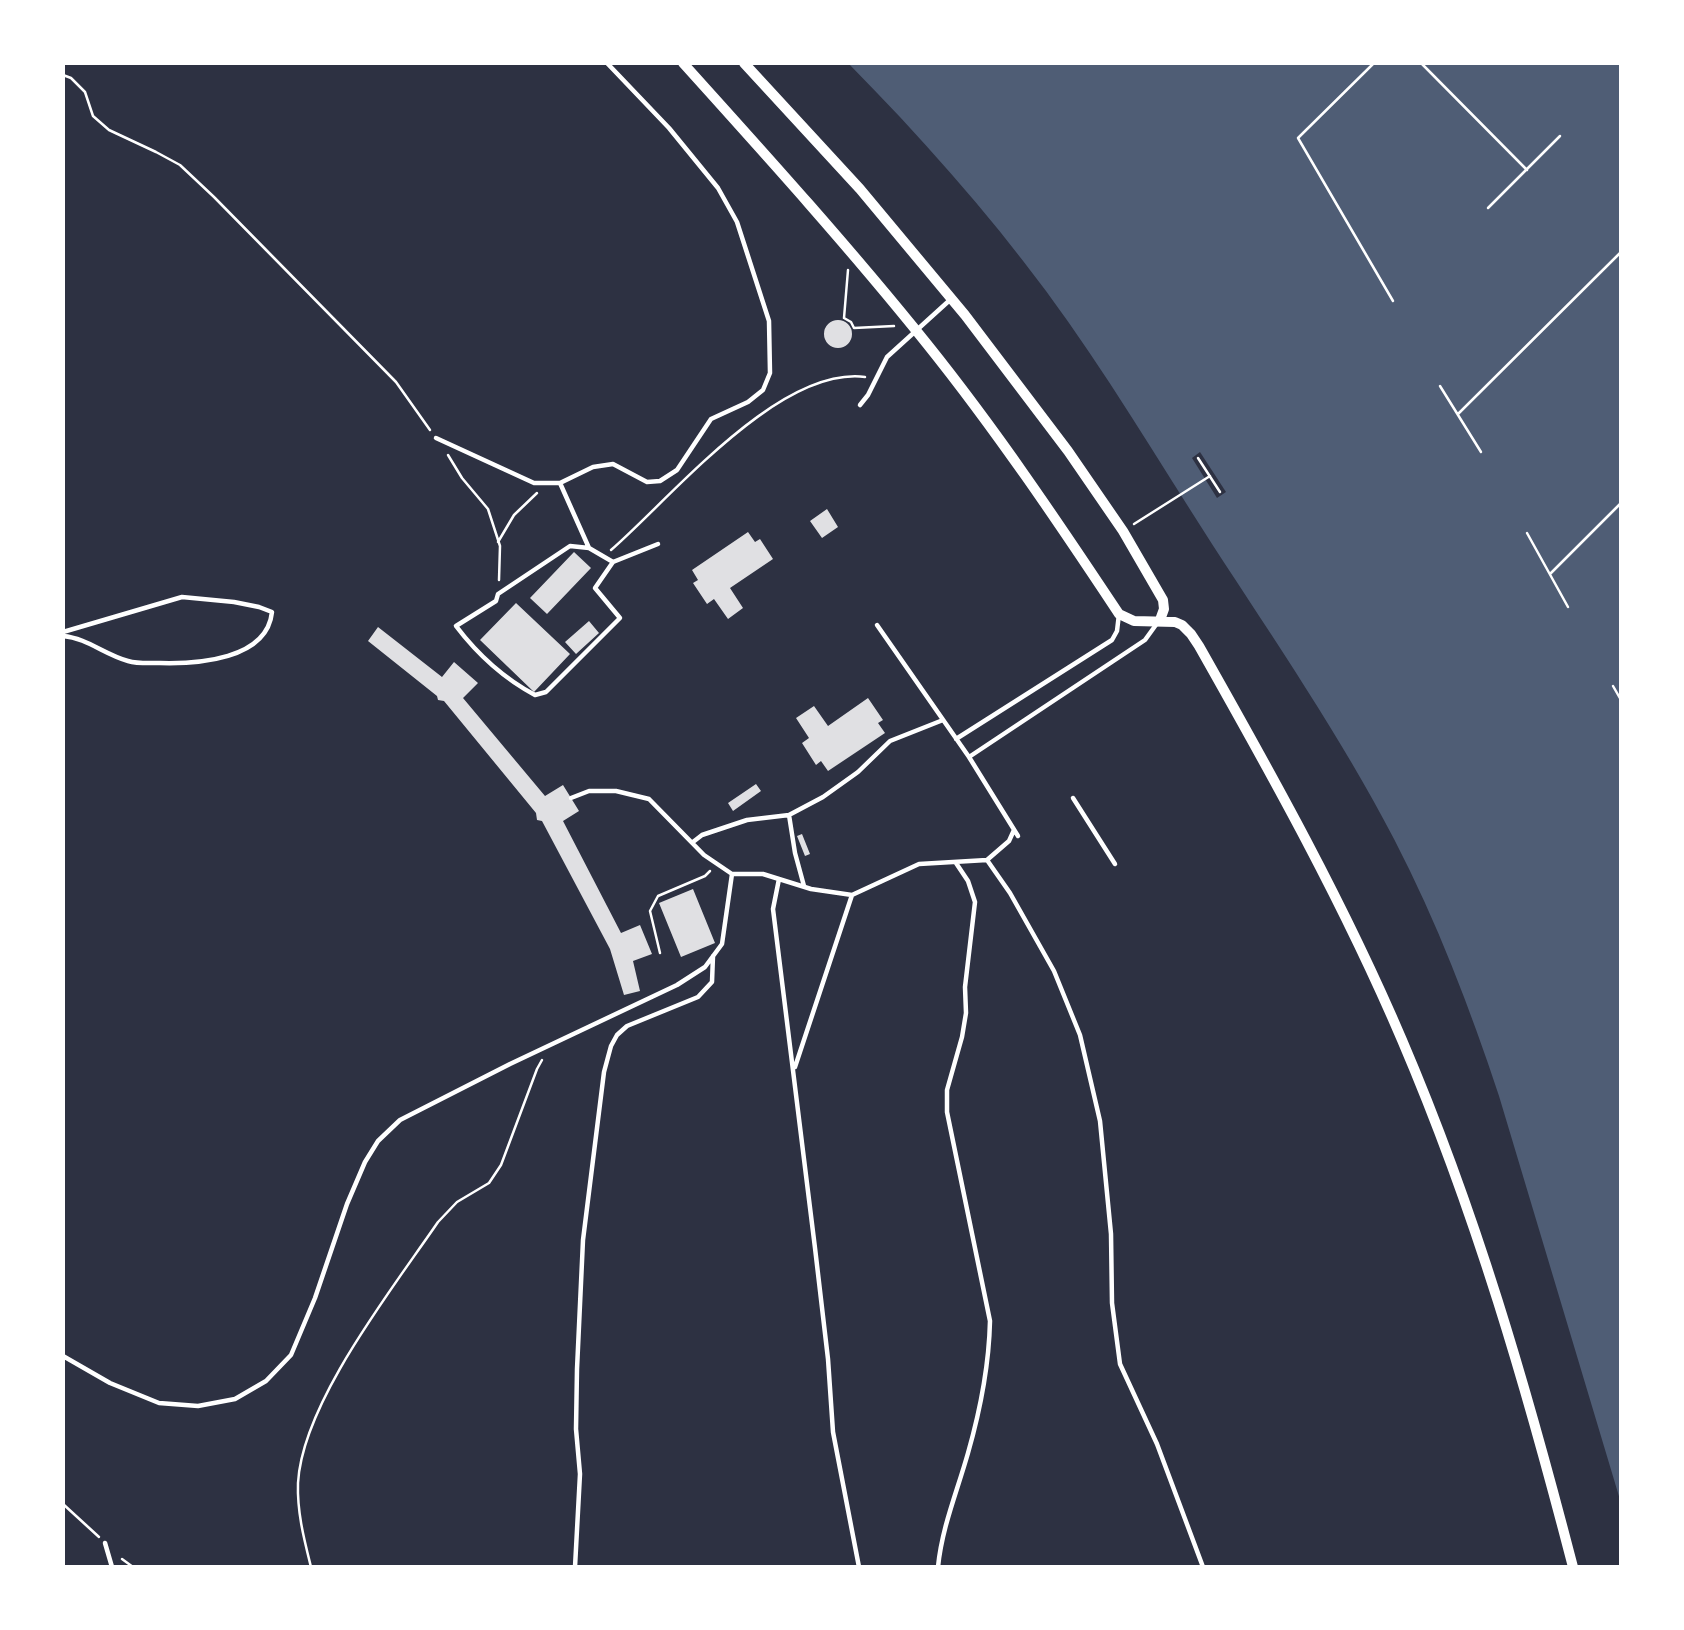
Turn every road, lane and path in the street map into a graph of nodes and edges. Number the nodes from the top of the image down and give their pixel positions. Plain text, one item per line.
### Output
1 (607, 63) edge
2 (683, 63) edge
3 (744, 63) edge
4 (1374, 63) edge
5 (1421, 63) edge
6 (63, 75) edge
7 (1560, 136) dead end
8 (1527, 170) junction
9 (1488, 208) dead end
10 (1621, 252) edge
11 (848, 263) dead end
12 (951, 299) junction
13 (1393, 301) dead end
14 (894, 326) dead end
15 (915, 330) junction
16 (876, 379) junction
17 (1440, 386) dead end
18 (860, 405) dead end
19 (1458, 414) junction
20 (436, 438) junction
21 (1481, 452) dead end
22 (1198, 458) dead end
23 (1210, 476) junction
24 (548, 483) junction
25 (560, 483) junction
26 (1220, 492) dead end
27 (1621, 503) edge
28 (1123, 531) junction
29 (1527, 533) dead end
30 (498, 542) junction
31 (658, 544) dead end
32 (589, 548) junction
33 (603, 556) junction
34 (612, 562) junction
35 (1550, 574) junction
36 (498, 594) junction
37 (1568, 607) dead end
38 (1119, 614) junction
39 (1160, 620) junction
40 (877, 625) dead end
41 (63, 634) edge
42 (1613, 686) dead end
43 (1621, 700) edge
44 (943, 720) junction
45 (956, 739) junction
46 (969, 757) junction
47 (571, 798) dead end
48 (1073, 798) dead end
49 (789, 815) junction
50 (1014, 830) junction
51 (1018, 836) dead end
52 (693, 842) junction
53 (987, 860) junction
54 (717, 863) junction
55 (957, 863) junction
56 (1115, 864) dead end
57 (732, 874) junction
58 (779, 878) junction
59 (804, 887) junction
60 (852, 895) junction
61 (660, 953) dead end
62 (713, 956) junction
63 (551, 1045) junction
64 (794, 1068) junction
65 (63, 1356) edge
66 (105, 1543) dead end
67 (112, 1567) edge
68 (311, 1567) edge
69 (575, 1567) edge
70 (859, 1567) edge
71 (938, 1567) edge
72 (1202, 1567) edge
73 (1573, 1567) edge

1 - 25 lane
2 - 15 street
3 - 12 street
4 - 13 path
5 - 8 path
6 - 20 path
7 - 8 path
8 - 9 path
10 - 19 path
11 - 14 path
12 - 15 lane
12 - 28 street
15 - 16 lane
15 - 38 street
16 - 18 lane
16 - 33 path
17 - 19 path
19 - 21 path
20 - 24 lane
20 - 30 path
22 - 23 path
23 - 26 path
23 - 28 path
24 - 25 lane
24 - 30 path
25 - 32 lane
27 - 35 path
28 - 39 street
29 - 35 path
30 - 36 path
31 - 34 lane
32 - 33 lane
32 - 36 lane
33 - 34 lane
34 - 36 lane
35 - 37 path
38 - 39 street
38 - 45 lane
39 - 46 lane
39 - 73 street
40 - 44 lane
41 - 41 lane
42 - 43 path
44 - 45 lane
44 - 49 lane
45 - 46 lane
46 - 50 lane
47 - 52 lane
48 - 56 lane
49 - 52 lane
49 - 59 lane
50 - 51 lane
50 - 53 lane
52 - 54 lane
53 - 55 lane
53 - 72 lane
54 - 57 lane
54 - 61 path
55 - 60 lane
55 - 71 lane
57 - 58 lane
57 - 62 lane
58 - 59 lane
58 - 64 lane
59 - 60 lane
60 - 64 lane
62 - 63 lane
62 - 69 lane
63 - 65 lane
63 - 68 path
64 - 70 lane
66 - 67 lane

